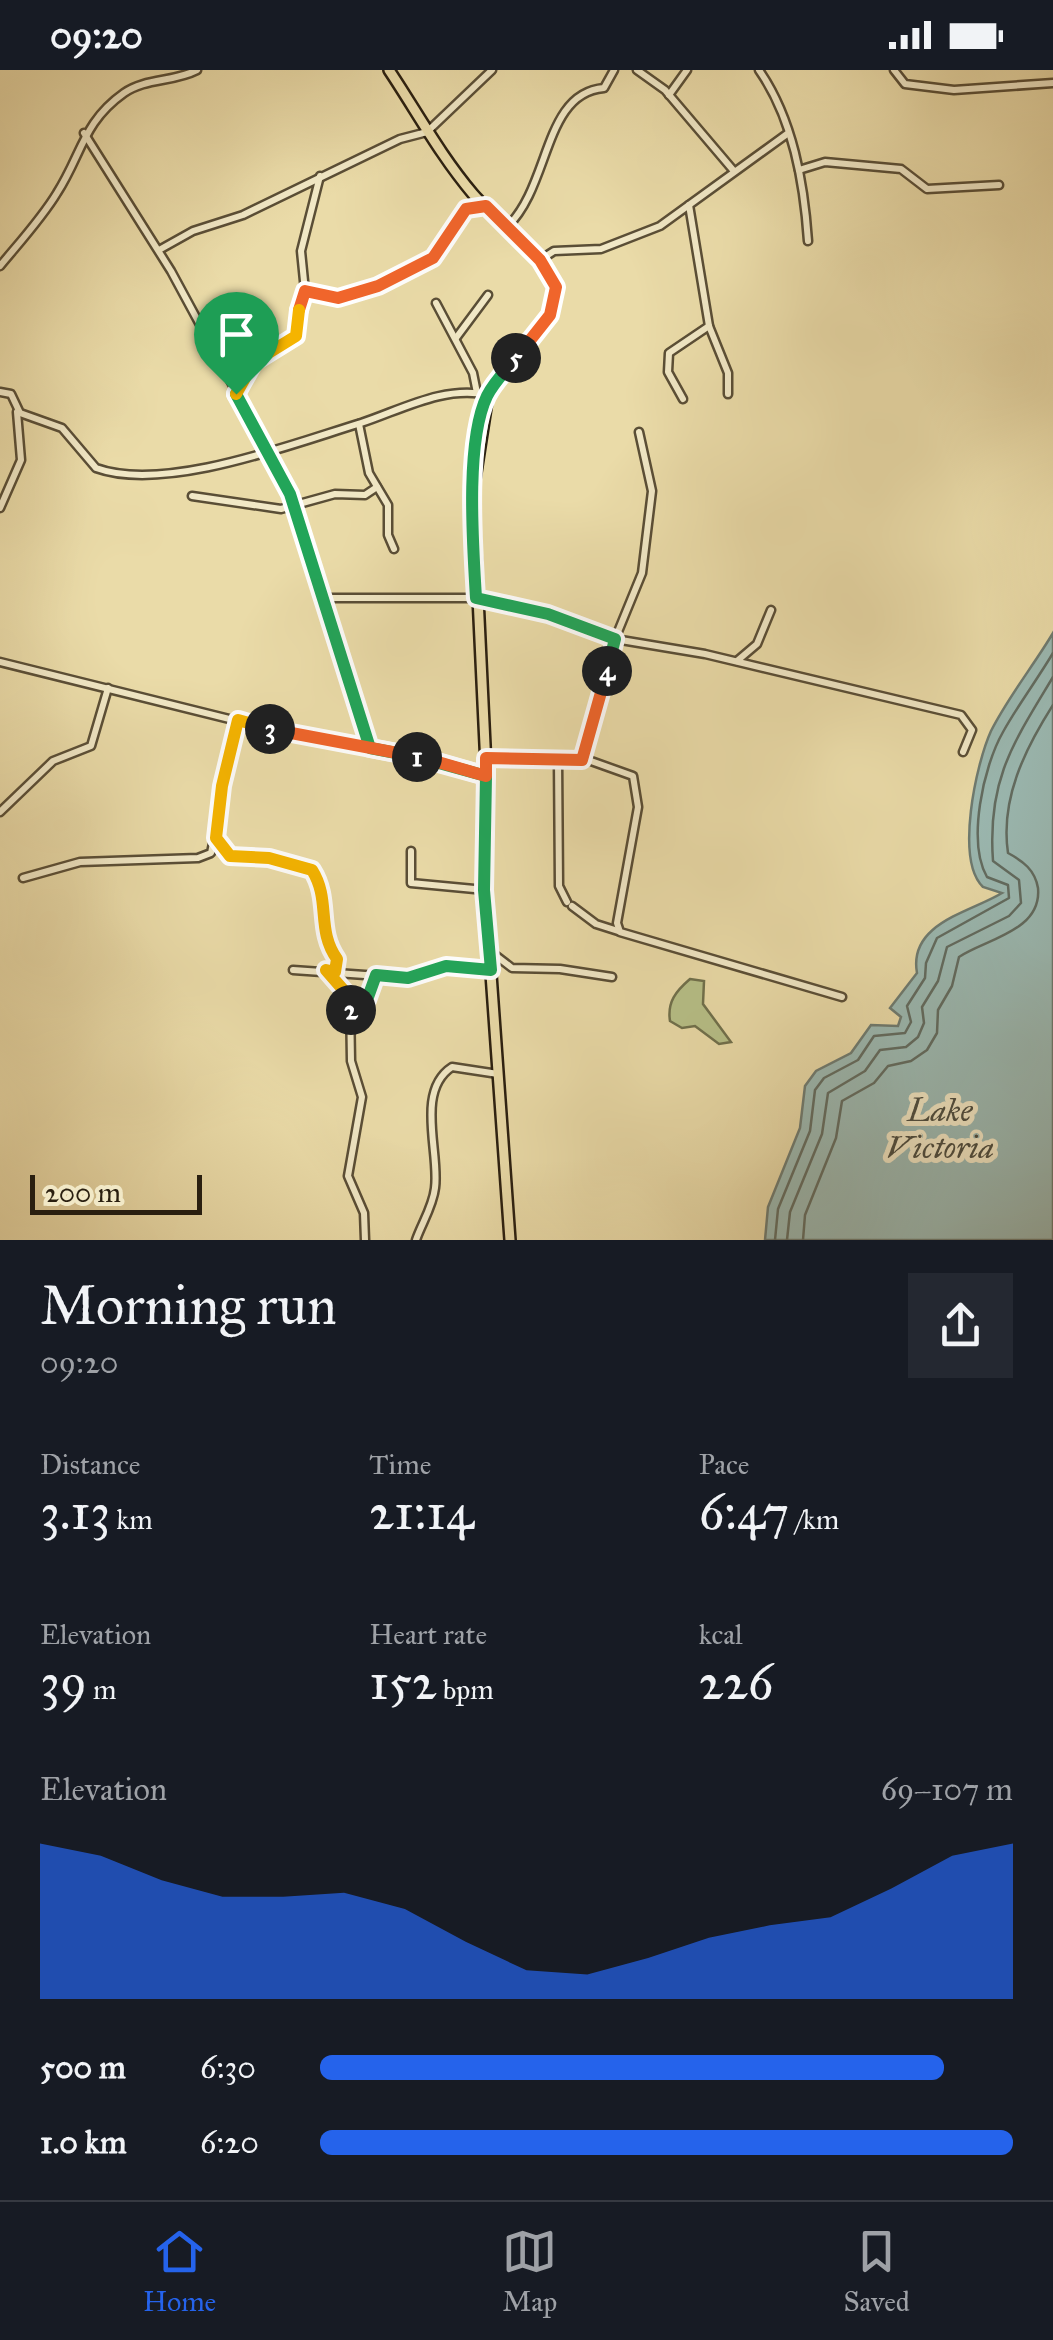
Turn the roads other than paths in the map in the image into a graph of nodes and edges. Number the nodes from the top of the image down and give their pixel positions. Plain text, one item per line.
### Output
1 (196, 70) edge
2 (389, 70) edge
3 (492, 70) edge
4 (614, 70) edge
5 (637, 70) edge
6 (687, 70) edge
7 (759, 70) edge
8 (894, 70) edge
9 (1053, 82) edge
10 (669, 95) junction
11 (427, 132) junction
12 (84, 133) junction
13 (787, 134) junction
14 (732, 170) junction
15 (799, 170) junction
16 (320, 174) junction
17 (1000, 185) dead end
18 (688, 204) junction
19 (486, 206) junction
20 (507, 227) junction
21 (808, 242) dead end
22 (158, 250) junction
23 (540, 260) junction
24 (0, 266) edge
25 (305, 291) junction
26 (488, 295) dead end
27 (436, 302) dead end
28 (709, 326) junction
29 (456, 338) junction
30 (0, 392) edge
31 (236, 394) junction
32 (482, 394) junction
33 (728, 394) dead end
34 (683, 399) dead end
35 (17, 411) junction
36 (359, 424) junction
37 (639, 432) dead end
38 (268, 449) junction
39 (377, 487) junction
40 (192, 496) dead end
41 (0, 508) edge
42 (296, 508) junction
43 (394, 548) dead end
44 (325, 598) junction
45 (476, 598) junction
46 (772, 610) dead end
47 (615, 639) junction
48 (0, 662) edge
49 (736, 662) junction
50 (108, 688) junction
51 (238, 720) junction
52 (370, 748) junction
53 (963, 752) dead end
54 (486, 758) junction
55 (558, 760) junction
56 (582, 760) junction
57 (486, 776) junction
58 (0, 812) edge
59 (216, 838) junction
60 (410, 851) dead end
61 (23, 878) dead end
62 (484, 890) junction
63 (620, 932) junction
64 (489, 950) junction
65 (293, 970) dead end
66 (491, 970) junction
67 (331, 971) junction
68 (376, 975) junction
69 (612, 977) dead end
70 (842, 997) dead end
71 (350, 1012) junction
72 (499, 1074) junction
73 (366, 1240) edge
74 (416, 1240) edge
75 (510, 1240) edge

1 - 12 street
2 - 11 main road
3 - 11 street
4 - 20 street
5 - 10 street
6 - 10 street
7 - 13 street
8 - 9 street
10 - 14 street
11 - 16 street
11 - 19 main road
12 - 22 street
12 - 24 street
13 - 14 street
13 - 15 street
14 - 18 street
15 - 17 street
15 - 21 street
16 - 22 street
16 - 25 street
18 - 23 street
18 - 28 street
19 - 20 main road
19 - 25 street
20 - 23 main road
22 - 31 street
23 - 32 main road
25 - 31 street
26 - 29 street
27 - 29 street
28 - 33 street
28 - 34 street
29 - 32 street
30 - 35 street
31 - 38 street
32 - 36 street
32 - 45 main road
35 - 38 street
35 - 41 street
36 - 38 street
36 - 39 street
37 - 47 street
38 - 42 street
39 - 42 street
39 - 43 street
40 - 42 street
42 - 44 street
44 - 45 street
44 - 52 street
45 - 47 street
45 - 54 main road
46 - 49 street
47 - 49 street
47 - 56 street
48 - 50 street
49 - 53 street
50 - 51 street
50 - 58 street
51 - 52 street
51 - 59 street
52 - 57 street
54 - 55 street
54 - 57 main road
55 - 56 street
55 - 63 street
56 - 63 street
57 - 62 main road
59 - 61 street
59 - 67 street
60 - 62 street
62 - 64 main road
63 - 70 street
64 - 66 main road
64 - 69 street
65 - 67 street
66 - 68 street
66 - 72 main road
67 - 68 street
67 - 71 street
68 - 71 street
71 - 73 street
72 - 74 street
72 - 75 main road

